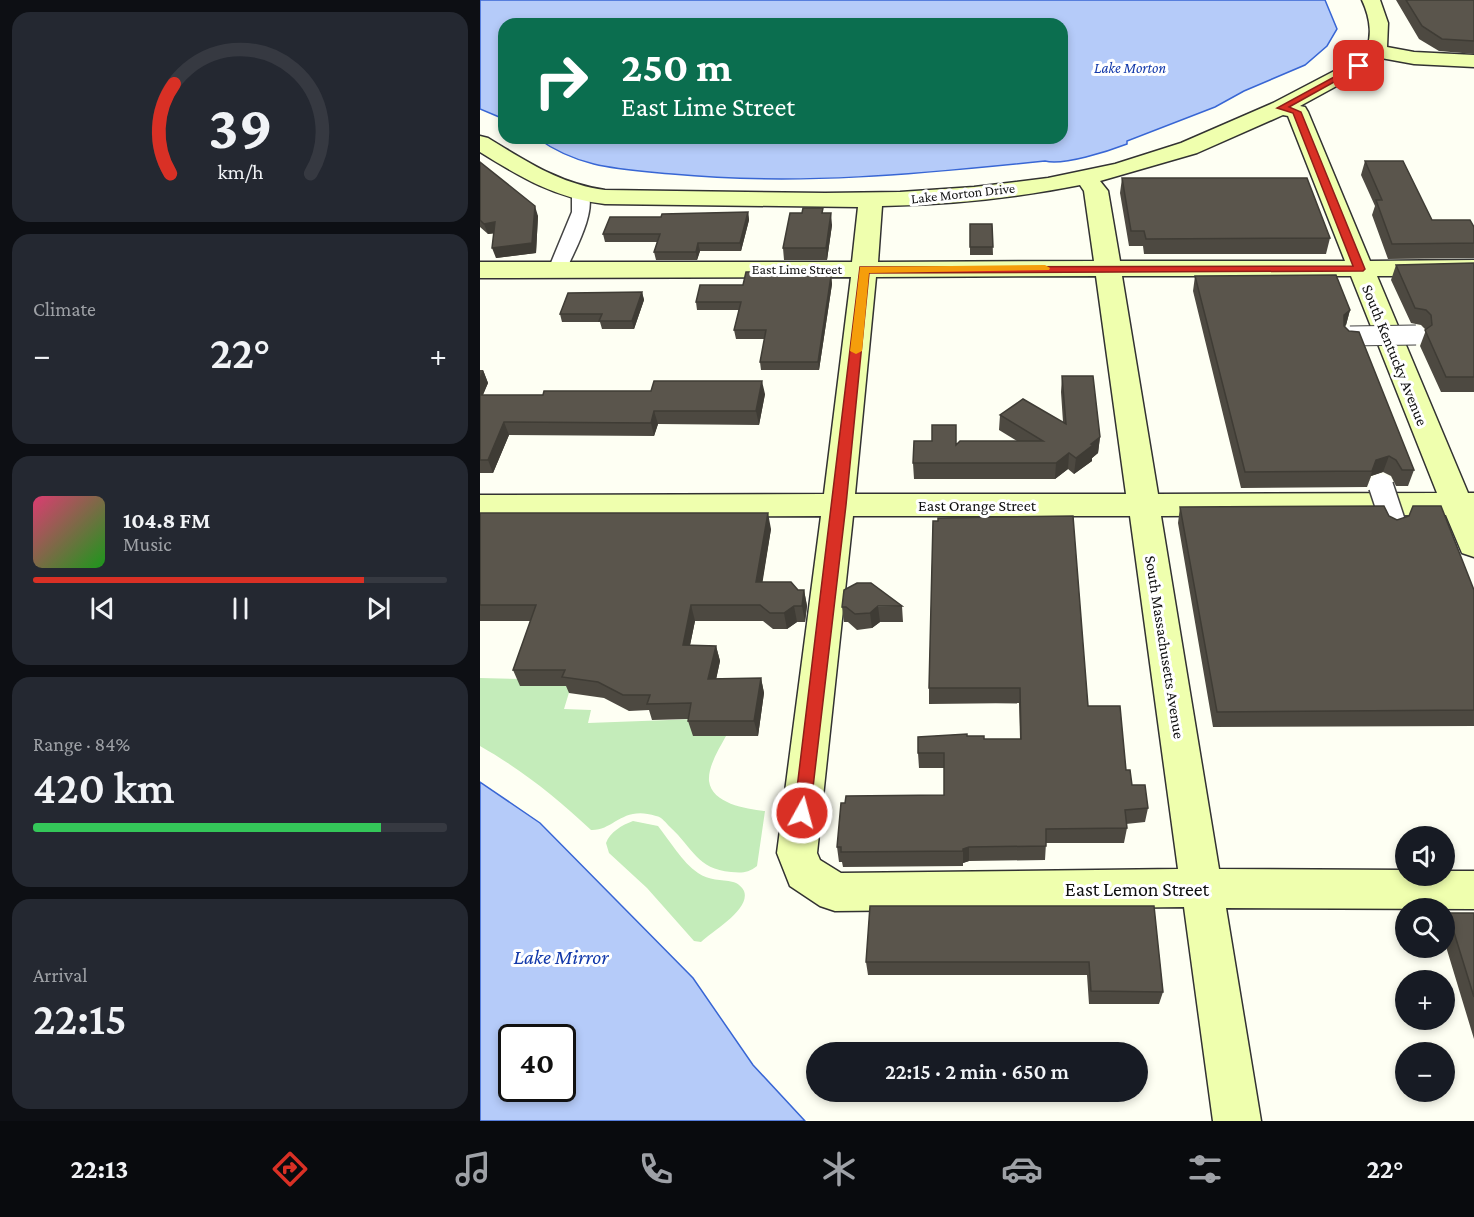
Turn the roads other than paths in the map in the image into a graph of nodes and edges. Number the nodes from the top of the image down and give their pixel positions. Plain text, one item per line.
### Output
1 (1371, 0) edge
2 (1378, 43) junction
3 (1452, 61) junction
4 (1474, 61) edge
5 (1358, 67) junction
6 (1282, 108) junction
7 (480, 143) edge
8 (1085, 176) junction
9 (581, 195) junction
10 (871, 200) junction
11 (1108, 268) junction
12 (1474, 268) edge
13 (864, 269) junction
14 (1359, 269) junction
15 (480, 270) edge
16 (558, 270) junction
17 (1416, 335) dead end
18 (1350, 336) edge
19 (1381, 486) dead end
20 (1143, 504) junction
21 (1466, 504) edge
22 (839, 505) junction
23 (480, 506) edge
24 (1394, 522) edge
25 (1474, 545) edge
26 (1203, 888) junction
27 (1474, 890) edge
28 (1237, 1121) edge

1 - 2 street
2 - 3 street
2 - 5 street, Lake Morton Drive
3 - 4 street
3 - 5 street
5 - 6 street, Lake Morton Drive
6 - 8 street, Lake Morton Drive
6 - 14 street, South Kentucky Avenue
7 - 9 street, Lake Morton Drive
8 - 10 street, Lake Morton Drive
8 - 11 street, South Massachusetts Avenue
9 - 10 street, Lake Morton Drive
9 - 16 street
10 - 13 street
11 - 13 street, East Lime Street
11 - 14 street, East Lime Street
11 - 20 street, South Massachusetts Avenue
12 - 14 street, East Lime Street
13 - 16 street, East Lime Street
13 - 22 street
14 - 21 street, South Kentucky Avenue
15 - 16 street, East Lime Street
17 - 18 street, bridge
19 - 24 street, bridge
20 - 21 street, East Orange Street
20 - 22 street, East Orange Street
20 - 26 street, South Massachusetts Avenue
21 - 25 street, South Kentucky Avenue
22 - 23 street, East Orange Street
22 - 26 street, East Lemon Street
26 - 27 street, East Lemon Street
26 - 28 street, South Massachusetts Avenue

